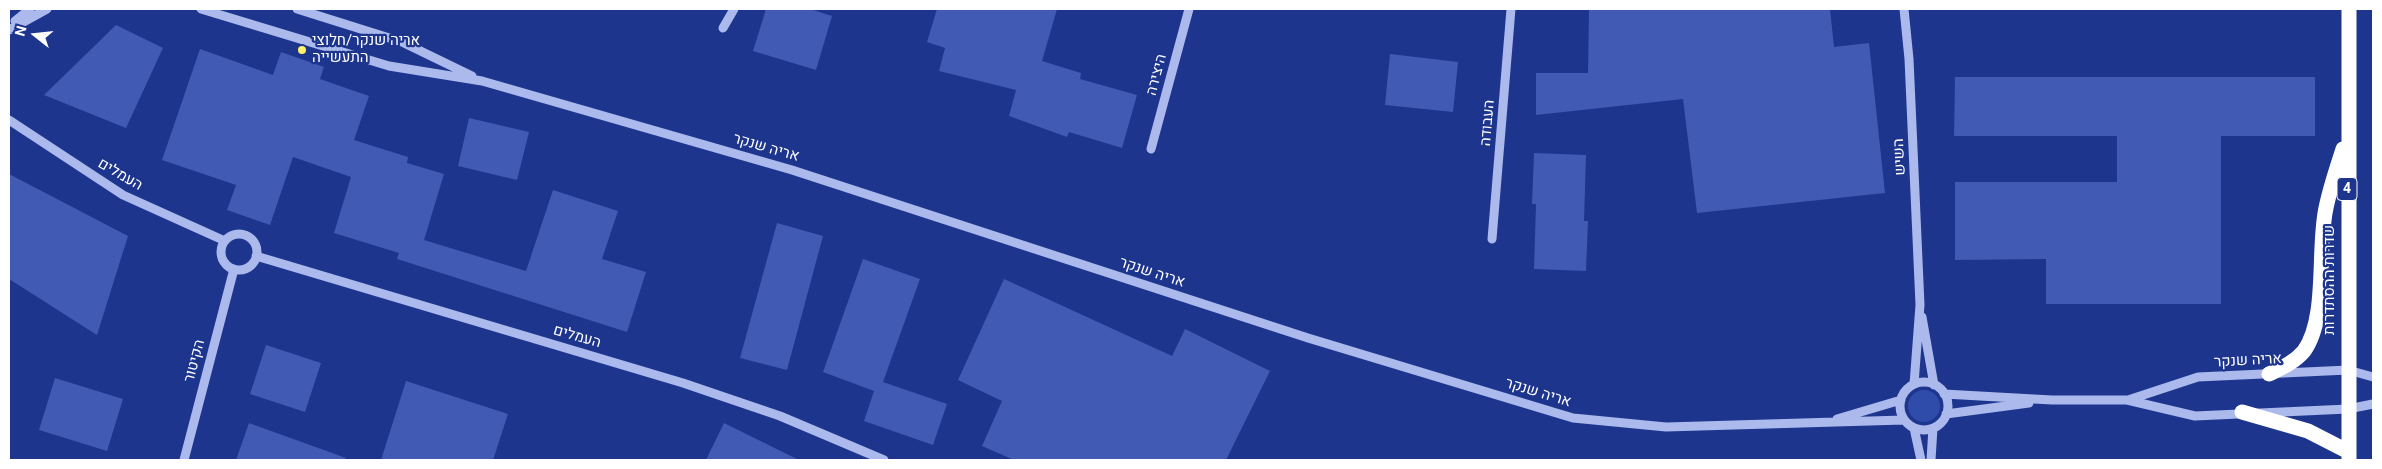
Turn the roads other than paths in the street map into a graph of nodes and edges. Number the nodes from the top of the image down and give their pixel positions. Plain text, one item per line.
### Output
1 (30, 9) edge
2 (47, 9) edge
3 (201, 9) edge
4 (297, 9) edge
5 (734, 9) edge
6 (1189, 9) edge
7 (1511, 9) edge
8 (1904, 9) edge
9 (2349, 9) edge
10 (9, 28) edge
11 (723, 28) dead end
12 (482, 80) junction
13 (9, 120) edge
14 (9, 126) edge
15 (19, 127) junction
16 (2347, 135) junction
17 (1151, 149) dead end
18 (1492, 239) dead end
19 (225, 240) junction
20 (256, 256) junction
21 (234, 269) junction
22 (1920, 305) junction
23 (2348, 370) junction
24 (2269, 374) junction
25 (2373, 377) edge
26 (1914, 384) junction
27 (1934, 385) junction
28 (1944, 394) junction
29 (1901, 400) junction
30 (2052, 400) junction
31 (2127, 400) junction
32 (2373, 404) edge
33 (2348, 409) junction
34 (2242, 412) junction
35 (1946, 414) junction
36 (1904, 420) junction
37 (1824, 423) junction
38 (1914, 428) junction
39 (1934, 428) junction
40 (2349, 456) edge
41 (184, 460) edge
42 (884, 460) edge
43 (1921, 460) edge
44 (1931, 460) edge

1 - 10 street
2 - 10 street
3 - 12 street, אריה שנקר
4 - 12 street, אריה שנקר
5 - 11 street
6 - 17 street, היצירה
7 - 18 street, העבודה
8 - 22 street, השיש
9 - 16 highway, שדרות ההסתדרות / 4
12 - 37 street, אריה שנקר
13 - 15 street, העמלים
14 - 15 street
15 - 19 street, העמלים
16 - 23 highway, שדרות ההסתדרות / 4
16 - 24 highway
19 - 20 street
19 - 21 street
20 - 21 street
20 - 42 street, העמלים
21 - 41 street, הקיטור
22 - 26 street, השיש
22 - 27 street, השיש
23 - 24 street, אריה שנקר
23 - 25 street, אריה שנקר
23 - 33 highway, שדרות ההסתדרות / 4
24 - 31 street, אריה שנקר
26 - 27 street
26 - 29 street
27 - 28 street
28 - 30 street, אריה שנקר
28 - 35 street
29 - 36 street
29 - 37 street, אריה שנקר
30 - 31 street, אריה שנקר
30 - 35 street, אריה שנקר
31 - 34 street, אריה שנקר
32 - 33 street, אריה שנקר
33 - 34 street, אריה שנקר
33 - 40 highway, שדרות ההסתדרות / 4
34 - 40 highway
35 - 39 street
36 - 37 street, אריה שנקר
36 - 38 street
38 - 39 street
38 - 43 street
39 - 44 street

